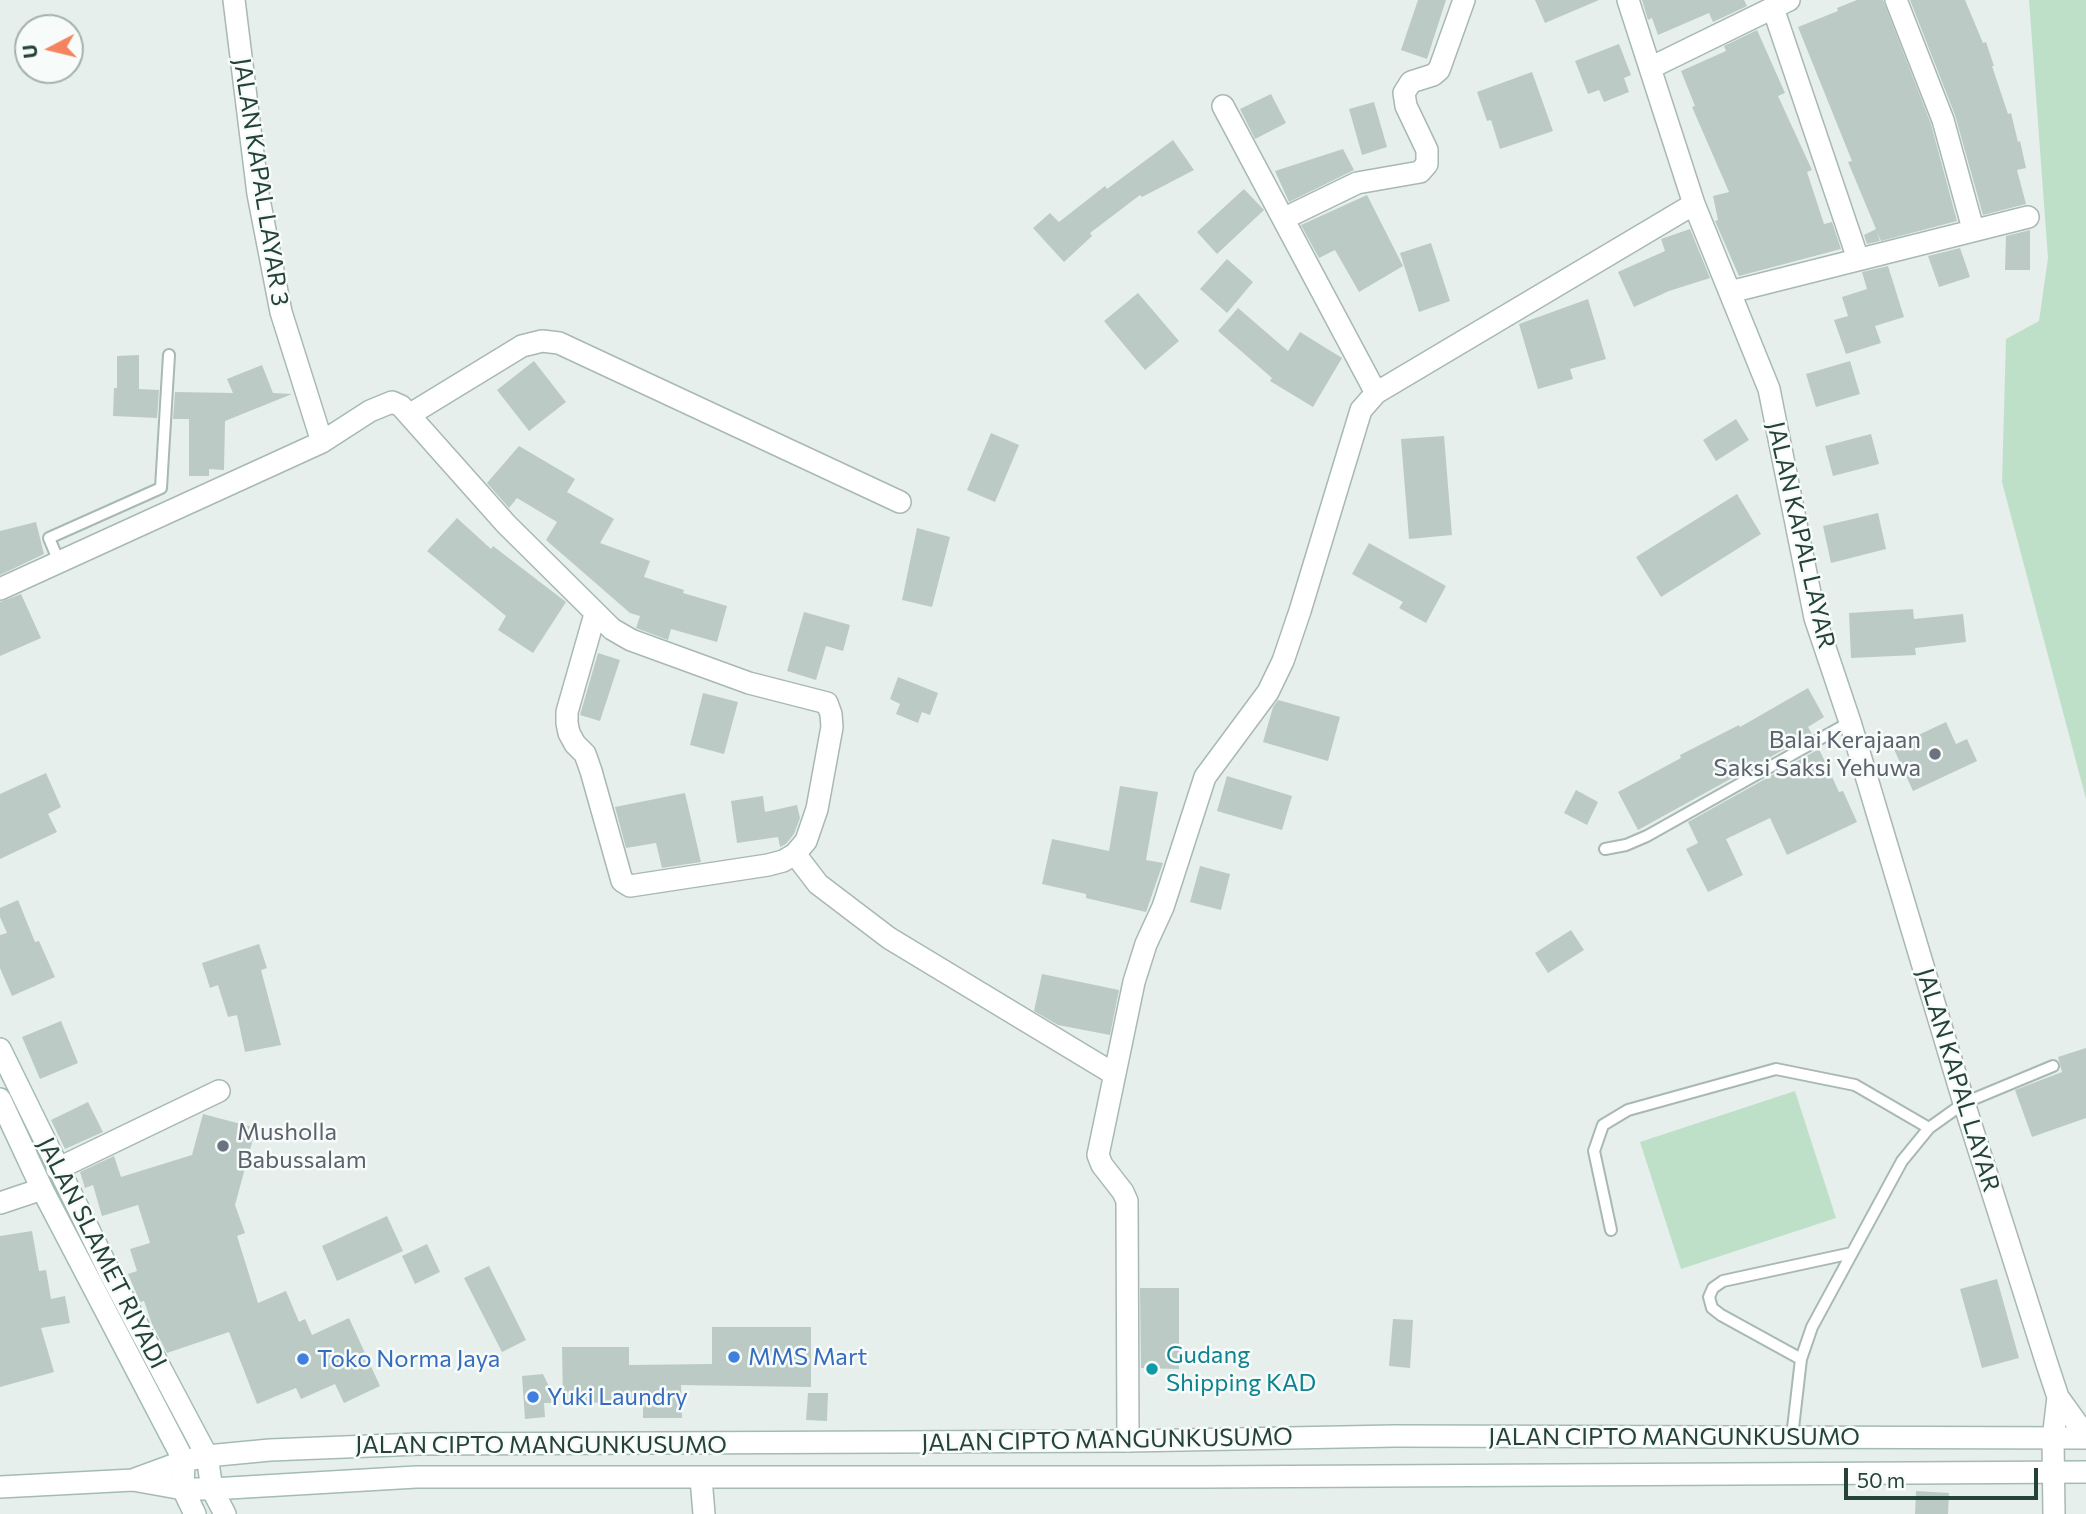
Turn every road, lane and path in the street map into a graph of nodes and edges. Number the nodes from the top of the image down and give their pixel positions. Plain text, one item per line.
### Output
1 (234, 0) edge
2 (1464, 0) edge
3 (1628, 0) edge
4 (1896, 0) edge
5 (1781, 4) edge
6 (1650, 68) junction
7 (1223, 106) dead end
8 (1694, 204) junction
9 (2028, 217) dead end
10 (1284, 218) junction
11 (1973, 229) junction
12 (1858, 259) junction
13 (1730, 292) junction
14 (169, 355) dead end
15 (1376, 393) junction
16 (409, 415) junction
17 (322, 442) junction
18 (900, 502) dead end
19 (59, 562) junction
20 (0, 589) edge
21 (595, 614) junction
22 (1850, 722) junction
23 (1605, 849) dead end
24 (796, 854) junction
25 (0, 1049) edge
26 (2053, 1066) dead end
27 (1115, 1074) junction
28 (219, 1091) dead end
29 (0, 1099) edge
30 (1964, 1103) junction
31 (1929, 1128) junction
32 (57, 1169) junction
33 (42, 1189) junction
34 (0, 1203) edge
35 (1611, 1230) dead end
36 (1852, 1253) junction
37 (1801, 1359) junction
38 (2058, 1397) junction
39 (1791, 1437) junction
40 (2086, 1437) edge
41 (2053, 1439) junction
42 (1128, 1441) junction
43 (207, 1456) junction
44 (184, 1461) junction
45 (2054, 1472) junction
46 (2086, 1472) edge
47 (701, 1478) junction
48 (133, 1480) junction
49 (0, 1487) edge
50 (183, 1489) junction
51 (212, 1489) junction
52 (195, 1514) edge
53 (225, 1514) edge
54 (704, 1514) edge
55 (2054, 1514) edge

1 - 17 street, JALAN KAPAL LAYAR 3
2 - 10 street
3 - 6 street, JALAN KAPAL LAYAR
4 - 11 street
5 - 6 street
5 - 12 street
6 - 8 street, JALAN KAPAL LAYAR
7 - 10 street
8 - 13 street, JALAN KAPAL LAYAR
8 - 15 street
9 - 11 street
10 - 15 street
11 - 12 street
12 - 13 street
13 - 22 street, JALAN KAPAL LAYAR
14 - 19 lane
15 - 27 street
16 - 17 street
16 - 18 street
16 - 21 street
17 - 19 street
19 - 20 street
21 - 24 street
21 - 24 street
22 - 23 lane
22 - 30 street, JALAN KAPAL LAYAR
24 - 27 street
25 - 32 street, JALAN SLAMET RIYADI
26 - 30 lane
27 - 42 street
28 - 32 street
29 - 33 street, JALAN SLAMET RIYADI
30 - 31 lane
30 - 38 street, JALAN KAPAL LAYAR
31 - 35 lane
31 - 36 lane
32 - 43 street, JALAN SLAMET RIYADI
33 - 34 street
33 - 44 street, JALAN SLAMET RIYADI
36 - 37 lane
36 - 37 lane
37 - 39 lane
38 - 40 street
38 - 41 street
39 - 41 street, JALAN CIPTO MANGUNKUSUMO
39 - 42 street, JALAN CIPTO MANGUNKUSUMO
40 - 41 street, JALAN CIPTO MANGUNKUSUMO
41 - 45 street
42 - 43 street, JALAN CIPTO MANGUNKUSUMO
43 - 44 street, JALAN CIPTO MANGUNKUSUMO
43 - 51 street, JALAN SLAMET RIYADI
44 - 48 street, JALAN CIPTO MANGUNKUSUMO
44 - 50 street
45 - 46 street, JALAN CIPTO MANGUNKUSUMO
45 - 47 street, JALAN CIPTO MANGUNKUSUMO
45 - 55 street
47 - 51 street, JALAN CIPTO MANGUNKUSUMO
47 - 54 street
48 - 49 street, JALAN CIPTO MANGUNKUSUMO
48 - 50 street, JALAN CIPTO MANGUNKUSUMO
50 - 51 street, JALAN CIPTO MANGUNKUSUMO
50 - 52 street
51 - 53 street, JALAN SLAMET RIYADI

